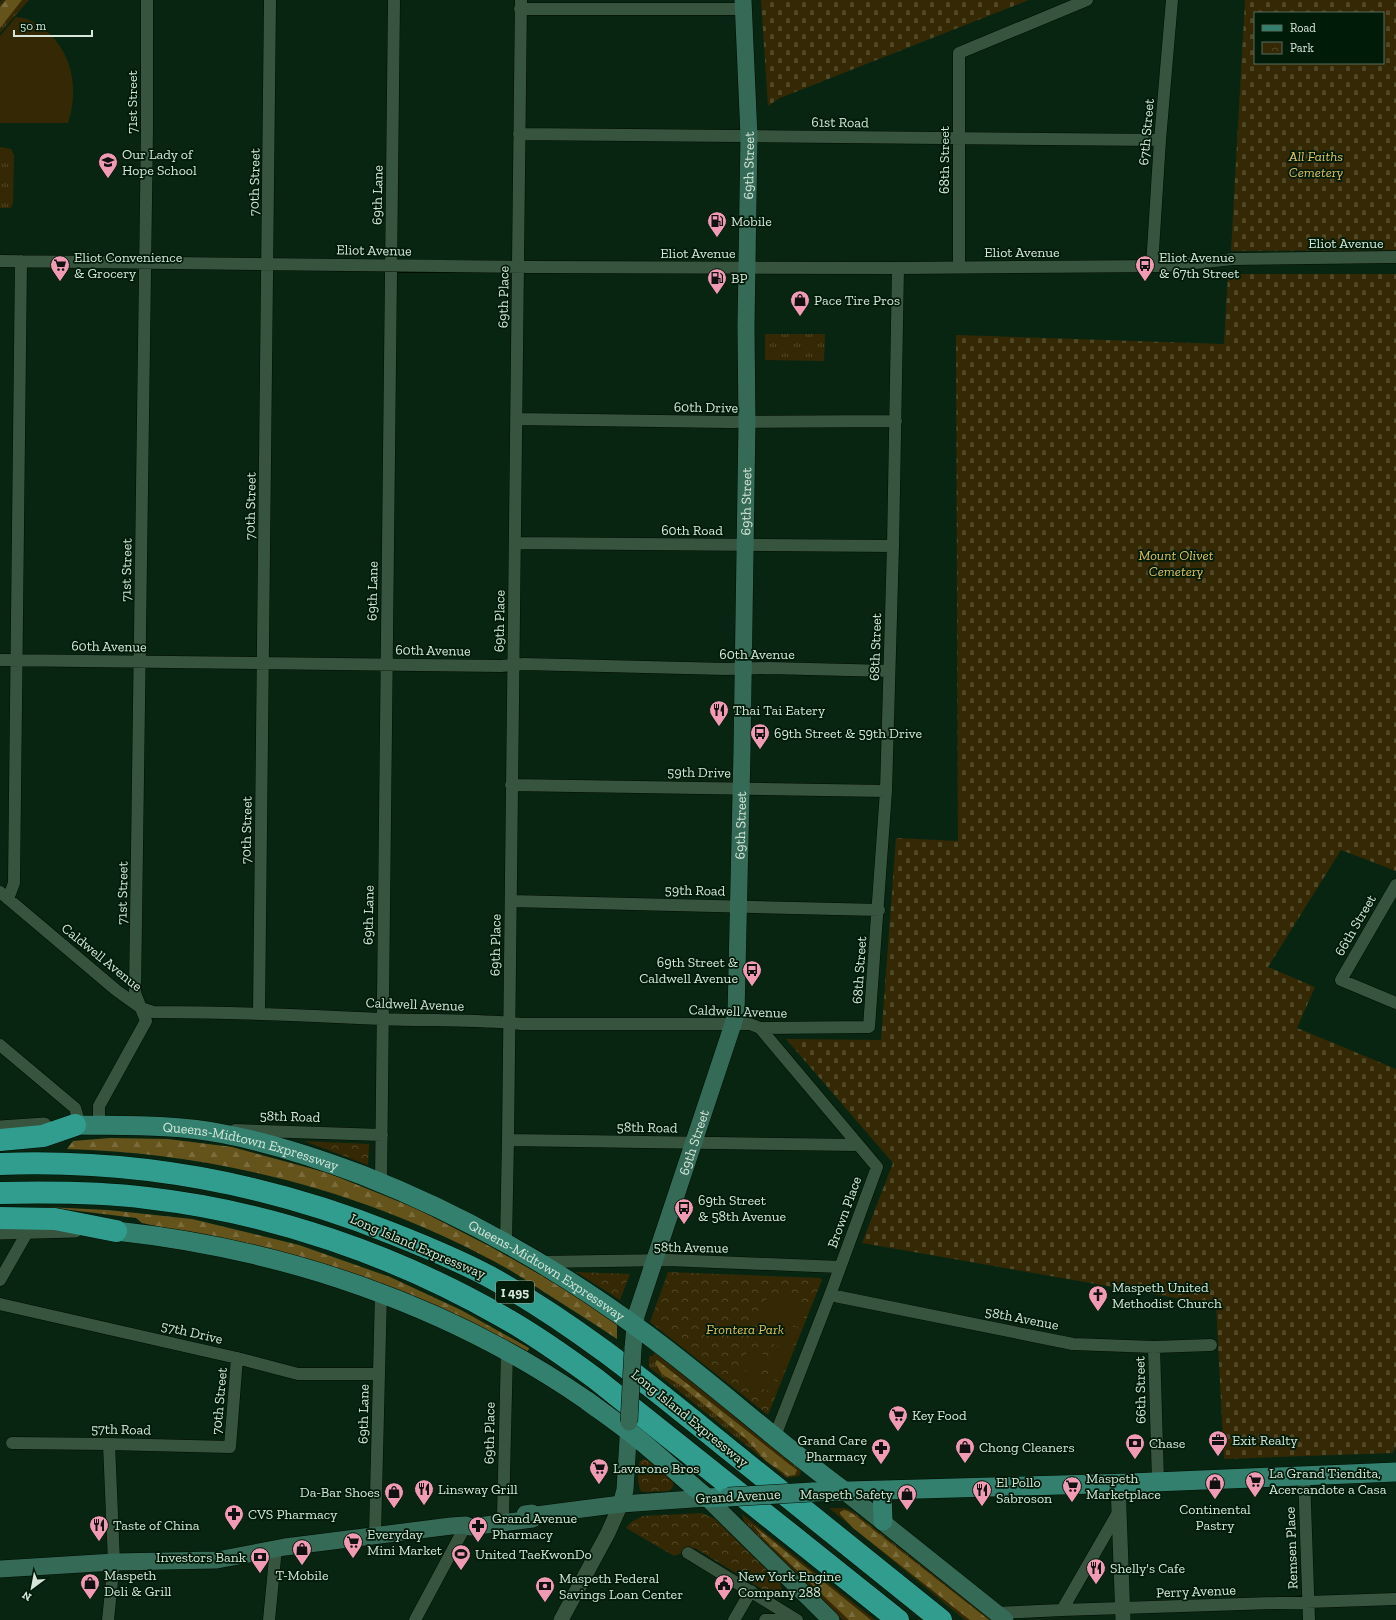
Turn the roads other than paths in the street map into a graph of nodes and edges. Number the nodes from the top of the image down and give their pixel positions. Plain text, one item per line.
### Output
1 (147, 0) edge
2 (270, 0) edge
3 (394, 0) edge
4 (1087, 0) edge
5 (1172, 0) edge
6 (521, 4) edge
7 (743, 5) edge
8 (519, 134) junction
9 (749, 136) junction
10 (959, 138) junction
11 (1160, 140) junction
12 (1396, 257) edge
13 (0, 261) edge
14 (21, 261) junction
15 (144, 263) junction
16 (268, 264) junction
17 (391, 265) junction
18 (518, 266) junction
19 (1152, 266) junction
20 (959, 267) junction
21 (747, 268) junction
22 (898, 268) junction
23 (516, 419) junction
24 (747, 422) junction
25 (896, 422) junction
26 (515, 543) junction
27 (746, 545) junction
28 (893, 546) junction
29 (0, 660) edge
30 (16, 660) junction
31 (140, 662) junction
32 (263, 662) junction
33 (387, 664) junction
34 (513, 665) junction
35 (743, 669) junction
36 (889, 671) junction
37 (511, 785) junction
38 (741, 788) junction
39 (886, 791) junction
40 (1396, 885) edge
41 (4, 895) edge
42 (511, 901) junction
43 (738, 906) junction
44 (878, 910) junction
45 (1396, 1003) edge
46 (141, 1008) junction
47 (259, 1013) junction
48 (382, 1019) junction
49 (509, 1023) junction
50 (734, 1024) junction
51 (870, 1027) joint
52 (760, 1028) junction
53 (0, 1045) edge
54 (77, 1125) junction
55 (99, 1125) junction
56 (0, 1128) edge
57 (197, 1129) junction
58 (382, 1135) junction
59 (0, 1140) edge
60 (508, 1140) junction
61 (694, 1143) junction
62 (857, 1145) junction
63 (0, 1164) edge
64 (381, 1182) junction
65 (0, 1193) edge
66 (0, 1218) edge
67 (28, 1231) junction
68 (116, 1231) junction
69 (0, 1232) edge
70 (506, 1242) junction
71 (655, 1260) junction
72 (540, 1262) junction
73 (840, 1267) junction
74 (0, 1280) edge
75 (381, 1293) junction
76 (830, 1295) junction
77 (0, 1304) edge
78 (635, 1326) junction
79 (1211, 1345) dead end
80 (1154, 1347) junction
81 (507, 1351) junction
82 (237, 1358) junction
83 (378, 1374) junction
84 (629, 1427) junction
85 (775, 1436) junction
86 (12, 1443) dead end
87 (109, 1444) junction
88 (230, 1447) joint
89 (1396, 1472) edge
90 (1304, 1475) junction
91 (1158, 1481) junction
92 (1118, 1483) junction
93 (844, 1490) junction
94 (882, 1491) junction
95 (707, 1498) junction
96 (621, 1504) junction
97 (1119, 1511) junction
98 (536, 1515) junction
99 (503, 1516) junction
100 (882, 1521) junction
101 (466, 1525) junction
102 (375, 1535) junction
103 (276, 1548) junction
104 (688, 1553) dead end
105 (114, 1562) junction
106 (0, 1569) edge
107 (751, 1591) junction
108 (1396, 1599) edge
109 (1308, 1602) junction
110 (1062, 1610) junction
111 (1123, 1614) edge
112 (1001, 1617) edge
113 (796, 1619) edge
114 (108, 1620) edge
115 (269, 1620) edge
116 (415, 1620) edge
117 (561, 1620) edge
118 (734, 1620) edge
119 (765, 1620) edge
120 (831, 1620) edge
121 (898, 1620) edge
122 (941, 1620) edge
123 (1309, 1620) edge

1 - 15 street, 71st Street
2 - 16 street, 70th Street
3 - 17 street, 69th Lane
4 - 10 street, 68th Street
5 - 11 street, 67th Street
6 - 7 street
6 - 8 street, 69th Place
7 - 9 main road, 69th Street
8 - 9 street, 61st Road
8 - 18 street, 69th Place
9 - 10 street, 61st Road
9 - 21 main road, 69th Street
10 - 11 street, 61st Road
10 - 20 street, 68th Street
11 - 19 street, 67th Street
12 - 19 street, Eliot Avenue
13 - 14 street, Eliot Avenue
14 - 15 street, Eliot Avenue
14 - 30 street
15 - 16 street, Eliot Avenue
15 - 31 street, 71st Street
16 - 17 street, Eliot Avenue
16 - 32 street, 70th Street
17 - 18 street, Eliot Avenue
17 - 33 street, 69th Lane
18 - 21 street, Eliot Avenue
18 - 23 street, 69th Place
19 - 20 street, Eliot Avenue
20 - 22 street, Eliot Avenue
21 - 22 street, Eliot Avenue
21 - 24 main road, 69th Street
22 - 25 street, 68th Street
23 - 24 street, 60th Drive
23 - 26 street, 69th Place
24 - 25 street, 60th Drive
24 - 27 main road, 69th Street
25 - 28 street, 68th Street
26 - 27 street, 60th Road
26 - 34 street, 69th Place
27 - 28 street, 60th Road
27 - 35 main road, 69th Street
28 - 36 street, 68th Street
29 - 30 street, 60th Avenue
30 - 31 street, 60th Avenue
30 - 41 street
31 - 32 street, 60th Avenue
31 - 46 street, 71st Street
32 - 33 street, 60th Avenue
32 - 47 street, 70th Street
33 - 34 street, 60th Avenue
33 - 48 street, 69th Lane
34 - 35 street, 60th Avenue
34 - 37 street, 69th Place
35 - 36 street, 60th Avenue
35 - 38 main road, 69th Street
36 - 39 street, 68th Street
37 - 38 street, 59th Drive
37 - 42 street, 69th Place
38 - 39 street, 59th Drive
38 - 43 main road, 69th Street
39 - 44 street, 68th Street
40 - 45 street, 66th Street
41 - 46 street, Caldwell Avenue
42 - 43 street, 59th Road
42 - 49 street, 69th Place
43 - 44 street, 59th Road
43 - 50 main road, 69th Street
44 - 51 street, 68th Street
46 - 47 street, Caldwell Avenue
46 - 55 street, 71st Street
47 - 48 street, Caldwell Avenue
48 - 49 street, Caldwell Avenue
48 - 58 street, 69th Lane
49 - 50 street, Caldwell Avenue
49 - 60 street, 69th Place
50 - 52 street, Caldwell Avenue
50 - 61 main road, 69th Street
51 - 52 street, Caldwell Avenue
52 - 62 street, Brown Place
53 - 54 street
54 - 55 main road, Queens-Midtown Expressway
54 - 56 street, Queens-Midtown Expressway
54 - 59 highway
55 - 57 main road, Queens-Midtown Expressway
57 - 58 street, 58th Road
57 - 64 main road, Queens-Midtown Expressway
58 - 64 street, 69th Lane
60 - 61 street, 58th Road
60 - 70 street, 69th Place
61 - 62 street, 58th Road
61 - 71 main road, 69th Street
62 - 73 street, Brown Place
63 - 122 highway, Long Island Expressway / I 495
64 - 70 main road, Queens-Midtown Expressway
65 - 121 highway, Long Island Expressway / I 495
66 - 68 highway
67 - 68 street
67 - 69 street
67 - 74 street
68 - 75 main road
70 - 72 main road, Queens-Midtown Expressway
71 - 72 street, 58th Avenue
71 - 73 street, 58th Avenue
71 - 78 main road, 69th Street
72 - 78 main road, Queens-Midtown Expressway
73 - 76 street, Brown Place
75 - 81 main road
75 - 83 street, 69th Lane
76 - 80 street, 58th Avenue
76 - 85 street, Brown Place
77 - 82 street, 57th Drive
78 - 84 main road, 69th Street, bridge
78 - 85 main road, Queens-Midtown Expressway
79 - 80 street, 58th Avenue
80 - 91 street, 66th Street
81 - 84 main road
81 - 99 street, 69th Place
82 - 83 street, 57th Drive
82 - 88 street, 70th Street
83 - 102 street, 69th Lane
84 - 95 main road
84 - 96 main road, 69th Street
85 - 93 main road, Queens-Midtown Expressway
86 - 87 street, 57th Road
87 - 88 street, 57th Road
87 - 105 street
89 - 90 main road, Grand Avenue
90 - 91 main road, Grand Avenue
90 - 109 street, Remsen Place
91 - 92 main road, Grand Avenue
92 - 94 main road, Grand Avenue
92 - 97 street
93 - 94 main road, Grand Avenue
93 - 95 main road, Grand Avenue, bridge
93 - 100 main road, Queens-Midtown Expressway
94 - 100 main road
95 - 96 main road, Grand Avenue
95 - 120 main road
96 - 98 main road, Grand Avenue
96 - 117 street, 69th Street
97 - 110 street
97 - 111 street
98 - 99 main road, Grand Avenue
98 - 101 main road, Grand Avenue
99 - 101 main road, Grand Avenue
100 - 112 main road, Queens-Midtown Expressway
101 - 102 main road, Grand Avenue
101 - 116 street
102 - 103 main road, Grand Avenue
103 - 105 main road, Grand Avenue
103 - 115 street
104 - 107 street
105 - 106 main road, Grand Avenue
105 - 114 street
107 - 113 street
107 - 118 street
108 - 109 street, Perry Avenue
109 - 111 street, Perry Avenue
109 - 123 street, Remsen Place
110 - 111 street, Perry Avenue
110 - 112 street, Perry Avenue
113 - 119 street

